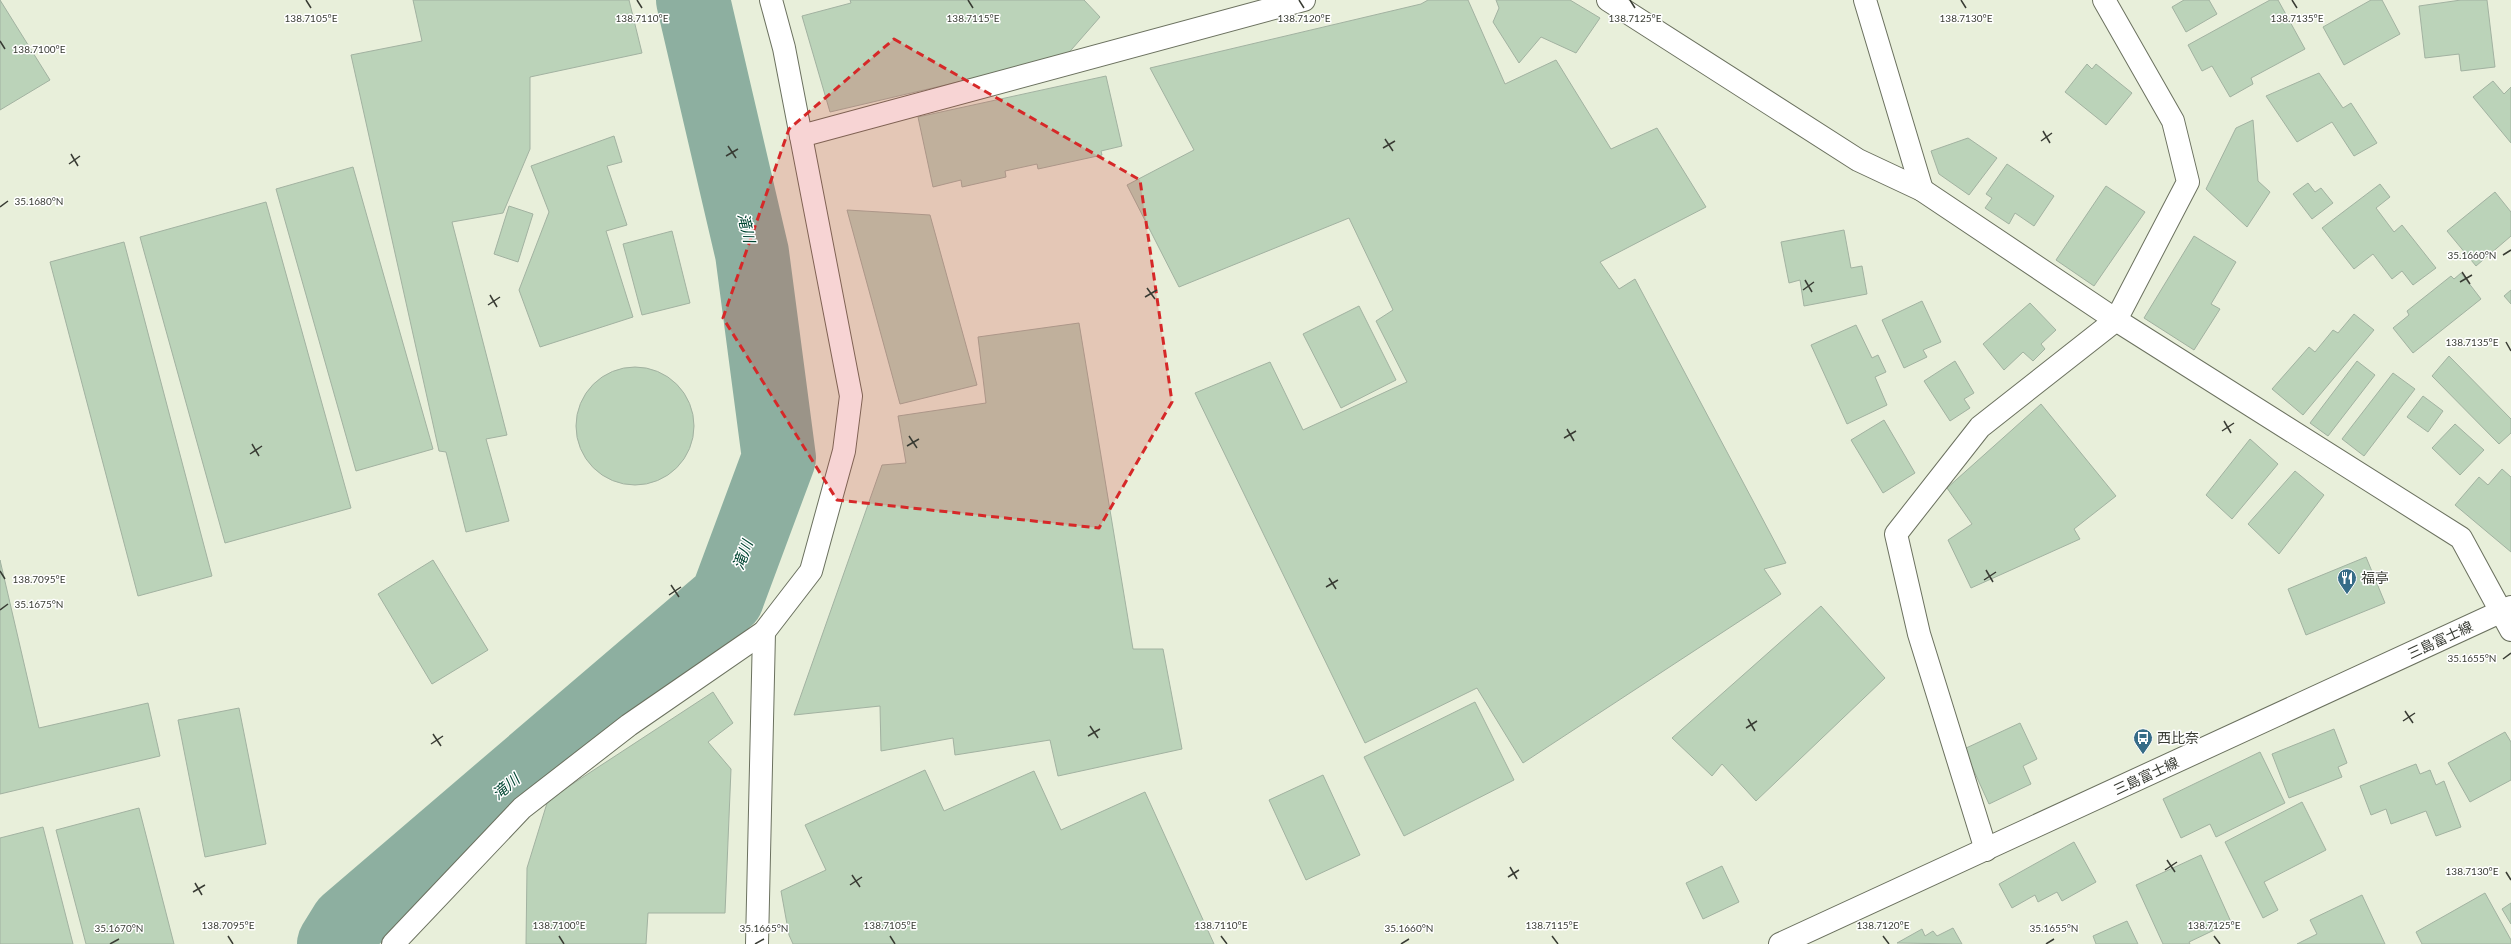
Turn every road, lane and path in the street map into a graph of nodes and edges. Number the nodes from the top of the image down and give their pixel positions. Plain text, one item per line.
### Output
1 (771, 0) edge
2 (1304, 0) edge
3 (1608, 0) edge
4 (1865, 0) edge
5 (2104, 0) edge
6 (801, 136) junction
7 (1922, 190) junction
8 (2116, 320) junction
9 (2506, 609) edge
10 (2511, 630) edge
11 (764, 632) junction
12 (1986, 850) junction
13 (393, 944) edge
14 (757, 944) edge
15 (1780, 944) edge

1 - 6 street
2 - 6 street
3 - 7 street
4 - 7 street
5 - 8 street
6 - 11 street
7 - 8 street
8 - 9 street
8 - 12 street
9 - 10 street
9 - 12 street, 三島富士線
11 - 13 street
11 - 14 street
12 - 15 street, 三島富士線

